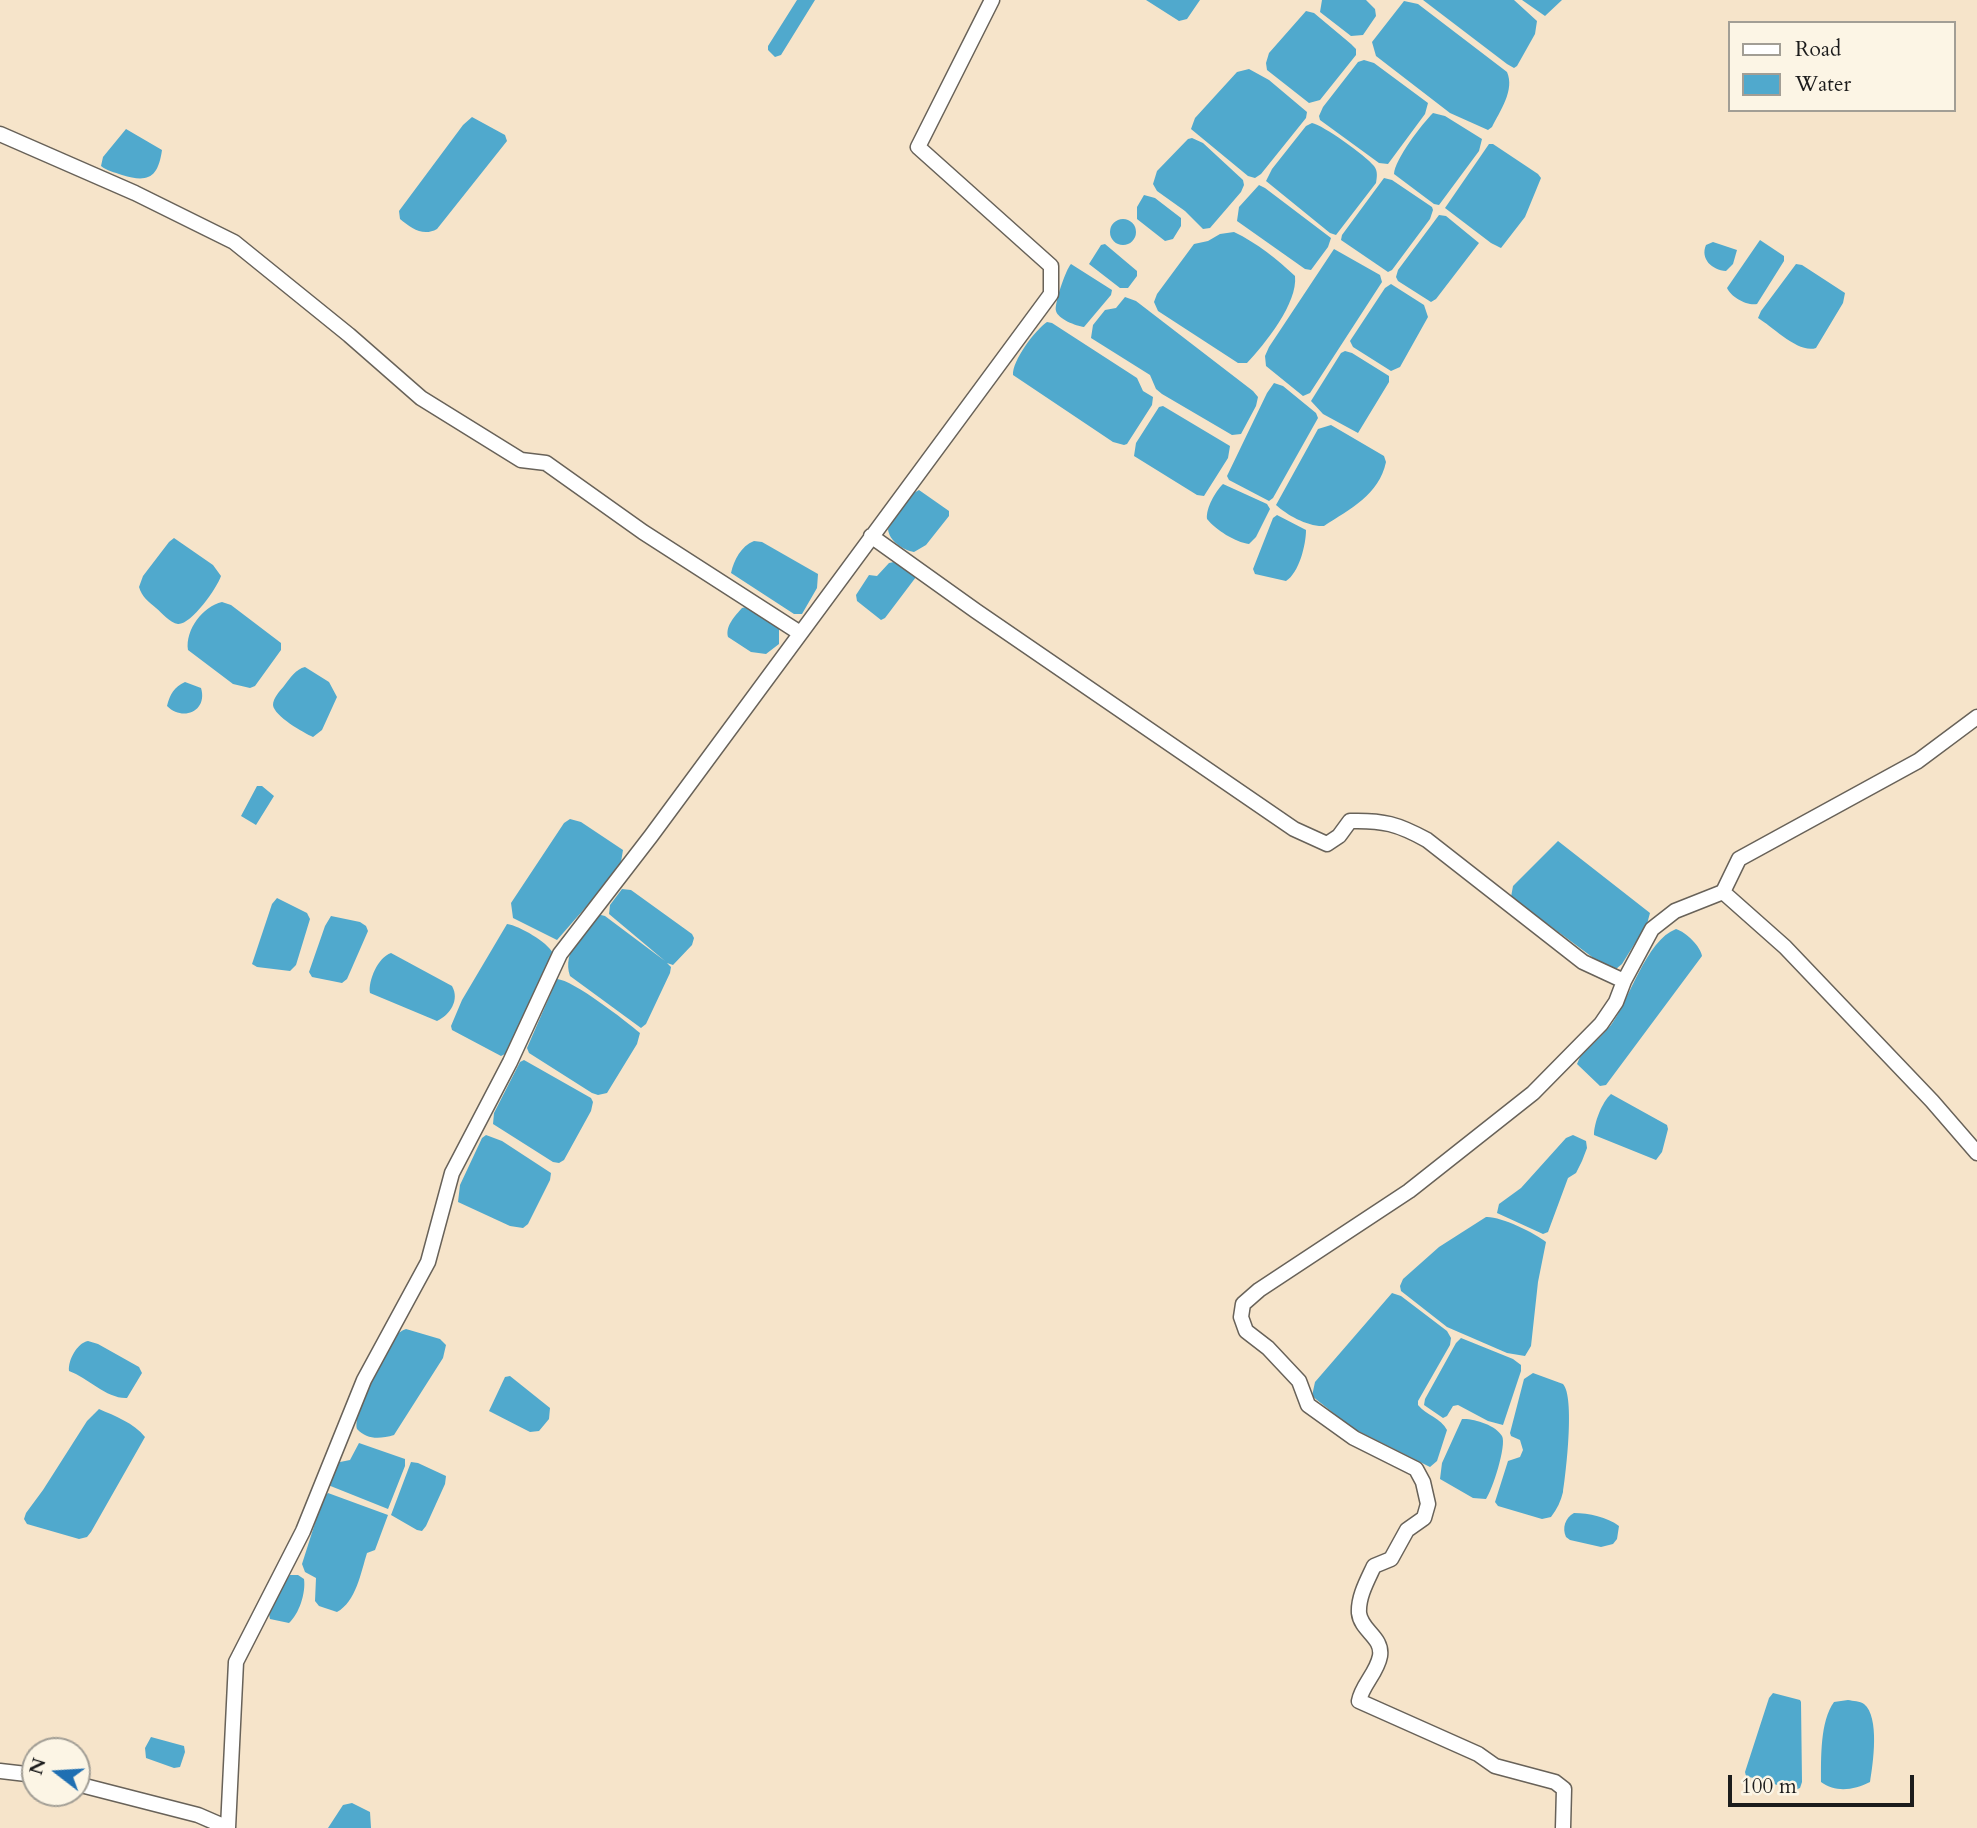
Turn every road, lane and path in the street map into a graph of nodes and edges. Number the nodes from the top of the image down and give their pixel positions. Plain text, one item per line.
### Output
1 (992, 0) edge
2 (0, 134) edge
3 (871, 536) junction
4 (800, 633) junction
5 (1977, 717) edge
6 (1723, 892) junction
7 (1624, 981) junction
8 (1977, 1153) edge
9 (0, 1771) edge
10 (21, 1773) edge
11 (91, 1788) edge
12 (228, 1828) edge
13 (1563, 1828) edge

1 - 3 street
2 - 4 street
3 - 4 street
3 - 7 street
4 - 12 street
5 - 6 street
6 - 7 street
6 - 8 street
7 - 13 street
9 - 10 street
11 - 12 street

